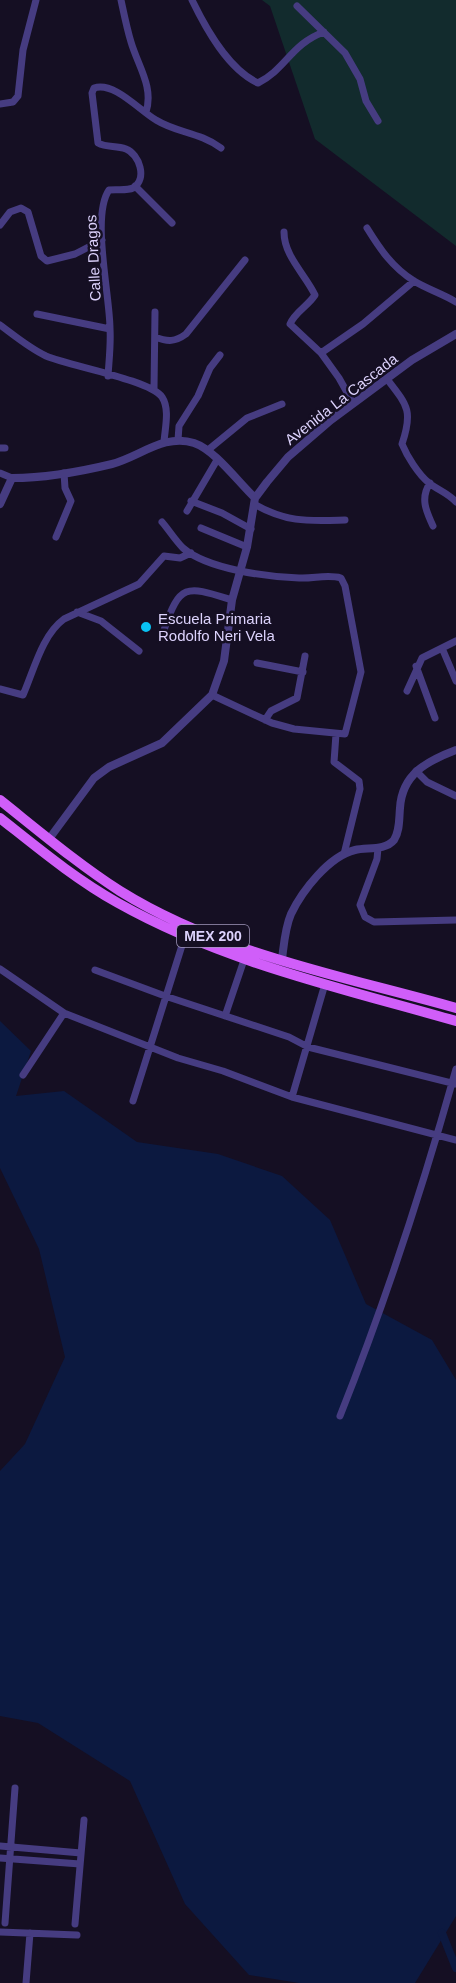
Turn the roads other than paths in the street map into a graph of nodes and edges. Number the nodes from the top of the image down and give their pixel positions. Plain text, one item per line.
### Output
1 (36, 0) edge
2 (121, 0) edge
3 (192, 0) edge
4 (297, 6) dead end
5 (324, 32) junction
6 (0, 104) edge
7 (146, 112) junction
8 (378, 121) dead end
9 (221, 148) dead end
10 (135, 186) junction
11 (172, 223) dead end
12 (0, 225) edge
13 (367, 228) dead end
14 (284, 232) dead end
15 (102, 240) junction
16 (245, 260) dead end
17 (414, 281) junction
18 (456, 302) edge
19 (155, 312) dead end
20 (37, 314) dead end
21 (0, 325) edge
22 (110, 330) junction
23 (155, 337) junction
24 (455, 337) edge
25 (321, 354) junction
26 (220, 355) dead end
27 (108, 376) junction
28 (387, 379) junction
29 (154, 389) junction
30 (352, 403) junction
31 (282, 404) dead end
32 (178, 440) junction
33 (164, 442) junction
34 (208, 450) junction
35 (217, 460) junction
36 (0, 473) edge
37 (64, 473) junction
38 (12, 478) junction
39 (430, 483) junction
40 (191, 501) junction
41 (255, 501) junction
42 (456, 502) edge
43 (0, 504) edge
44 (187, 511) dead end
45 (345, 520) dead end
46 (162, 522) dead end
47 (434, 526) dead end
48 (201, 528) dead end
49 (251, 529) junction
50 (56, 537) dead end
51 (247, 548) junction
52 (191, 554) junction
53 (240, 570) junction
54 (232, 600) junction
55 (77, 612) junction
56 (164, 630) dead end
57 (456, 641) edge
58 (442, 648) junction
59 (139, 651) dead end
60 (305, 657) dead end
61 (257, 663) dead end
62 (416, 666) junction
63 (303, 672) junction
64 (456, 681) edge
65 (0, 688) edge
66 (407, 691) dead end
67 (212, 695) junction
68 (435, 718) dead end
69 (265, 720) junction
70 (336, 734) junction
71 (456, 750) edge
72 (416, 771) junction
73 (455, 795) edge
74 (0, 800) edge
75 (0, 810) edge
76 (0, 818) edge
77 (49, 839) junction
78 (378, 848) junction
79 (344, 854) junction
80 (91, 871) junction
81 (456, 920) edge
82 (185, 936) junction
83 (282, 959) junction
84 (244, 960) junction
85 (0, 969) edge
86 (95, 970) dead end
87 (325, 984) junction
88 (165, 996) junction
89 (456, 1008) edge
90 (64, 1013) junction
91 (225, 1016) junction
92 (456, 1021) edge
93 (149, 1045) junction
94 (308, 1047) junction
95 (456, 1069) edge
96 (23, 1075) dead end
97 (454, 1084) edge
98 (292, 1097) junction
99 (133, 1101) dead end
100 (438, 1134) junction
101 (456, 1140) edge
102 (340, 1416) dead end
103 (15, 1788) dead end
104 (84, 1820) dead end
105 (0, 1846) edge
106 (11, 1847) junction
107 (81, 1853) junction
108 (0, 1858) edge
109 (10, 1859) junction
110 (80, 1864) junction
111 (5, 1923) dead end
112 (75, 1924) dead end
113 (0, 1932) edge
114 (30, 1933) junction
115 (77, 1935) dead end
116 (26, 1983) edge

1 - 6 street
2 - 7 street
3 - 5 street
4 - 5 street
5 - 8 street
7 - 9 street
7 - 10 street
10 - 11 street
10 - 15 street, Calle Dragos
12 - 15 street
13 - 17 street
14 - 25 street
15 - 22 street, Calle Dragos
16 - 23 street
17 - 18 street
17 - 25 street
19 - 23 street
20 - 22 street
21 - 27 street
22 - 27 street, Calle Dragos
23 - 29 street
24 - 28 street, Avenida La Cascada
25 - 30 street
26 - 32 street
27 - 29 street
28 - 30 street, Avenida La Cascada
28 - 39 street
29 - 33 street
30 - 41 street, Avenida La Cascada
31 - 34 street
32 - 33 street
32 - 34 street
33 - 37 street
34 - 35 street
35 - 40 street
35 - 41 street
36 - 38 street
37 - 38 street
37 - 50 street
38 - 43 street
39 - 42 street
39 - 47 street
40 - 44 street
40 - 49 street
41 - 45 street
41 - 49 street
46 - 52 street
48 - 51 street
49 - 51 street
51 - 53 street
52 - 53 street
52 - 55 street
53 - 54 street
53 - 70 street
54 - 56 street
54 - 67 street
55 - 59 street
55 - 65 street
57 - 58 street
58 - 62 street
58 - 64 street
60 - 63 street
61 - 63 street
62 - 66 street
62 - 68 street
63 - 69 street
67 - 69 street
67 - 77 street
69 - 70 street
70 - 79 street
71 - 72 street
72 - 73 street
72 - 78 street
74 - 77 main road, MEX 200
75 - 80 main road
76 - 82 main road, MEX 200
77 - 80 main road, MEX 200
78 - 79 street
78 - 81 street
79 - 83 street
80 - 83 main road, MEX 200
82 - 84 main road, MEX 200
82 - 88 street
83 - 89 main road, MEX 200
84 - 87 main road, MEX 200
84 - 91 street
85 - 90 street
86 - 88 street
87 - 92 main road, MEX 200
87 - 94 street
88 - 91 street
88 - 93 street
90 - 93 street
90 - 96 street
91 - 94 street
93 - 98 street
93 - 99 street
94 - 97 street
94 - 98 street
95 - 97 street
97 - 100 street
98 - 100 street
100 - 101 street
100 - 102 street
103 - 106 street
104 - 107 street
105 - 106 street
106 - 107 street
106 - 109 street
107 - 110 street
108 - 109 street
109 - 110 street
109 - 111 street
110 - 112 street
113 - 114 street
114 - 115 street
114 - 116 street

